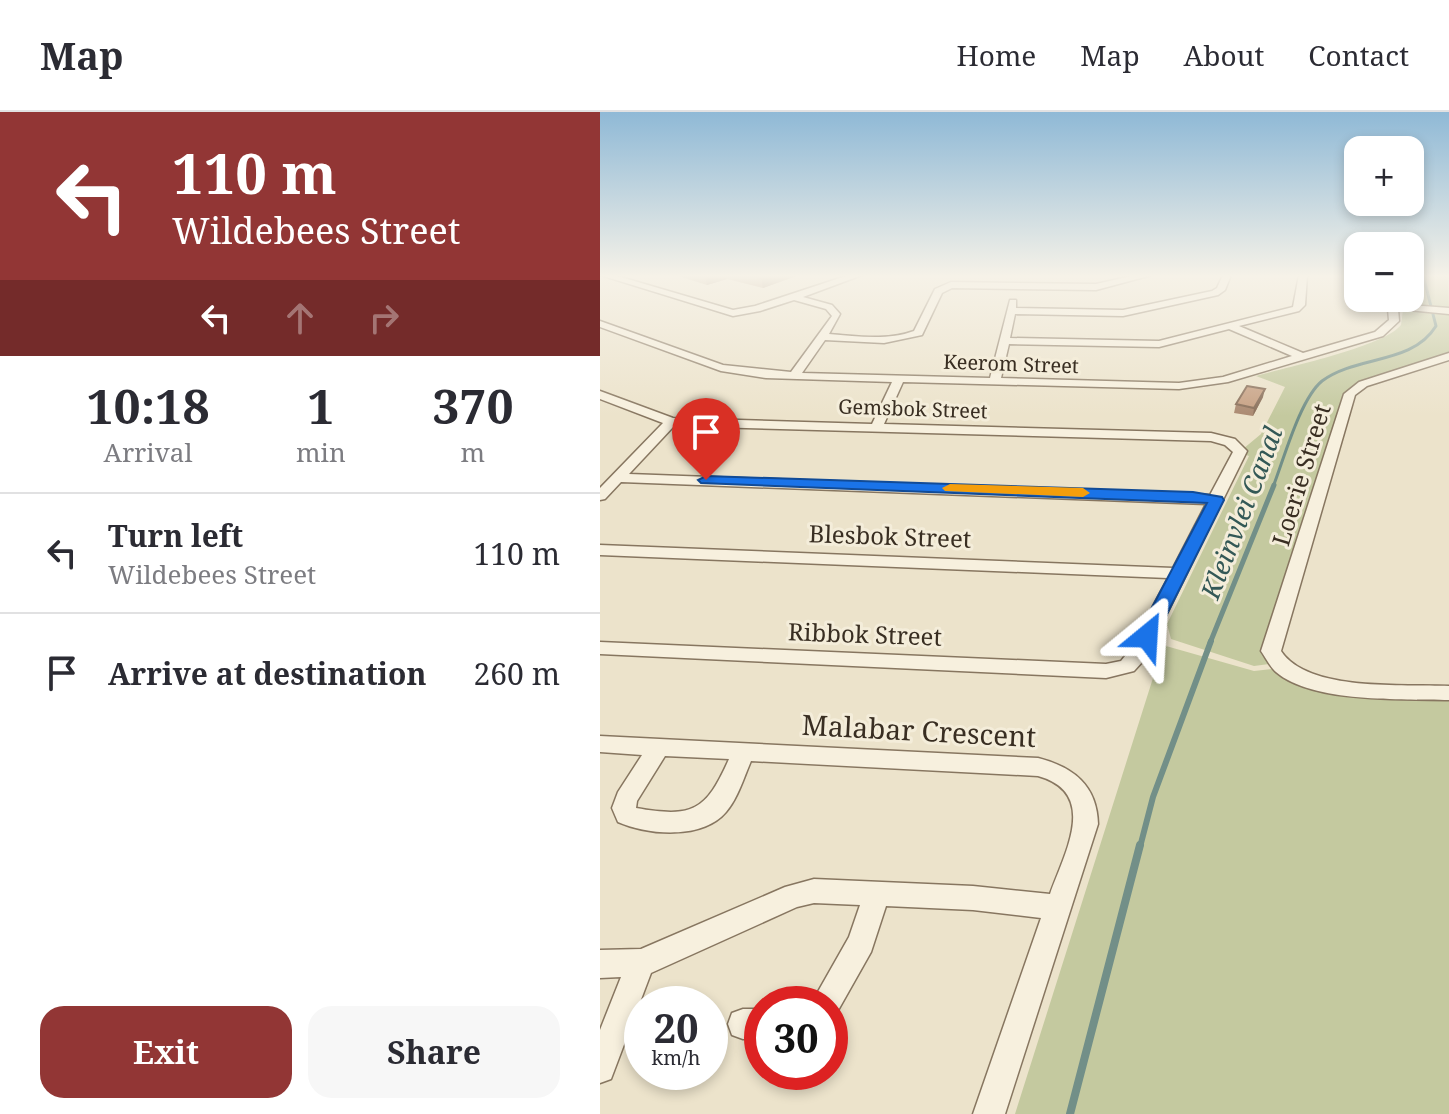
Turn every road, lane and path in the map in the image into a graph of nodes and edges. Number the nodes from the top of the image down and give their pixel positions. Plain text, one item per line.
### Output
1 (834, 322) edge
2 (924, 322) edge
3 (1008, 322) edge
4 (1245, 322) edge
5 (1393, 322) edge
6 (600, 324) edge
7 (1230, 326) junction
8 (824, 337) junction
9 (1003, 341) junction
10 (1303, 357) junction
11 (1447, 358) edge
12 (794, 376) junction
13 (899, 378) junction
14 (995, 381) junction
15 (600, 395) edge
16 (671, 422) junction
17 (876, 428) junction
18 (617, 478) junction
19 (600, 496) edge
20 (1217, 500) junction
21 (600, 550) edge
22 (1179, 573) junction
23 (600, 648) edge
24 (1449, 693) edge
25 (600, 744) edge
26 (659, 747) junction
27 (744, 751) junction
28 (877, 893) junction
29 (1058, 907) junction
30 (641, 963) junction
31 (600, 964) edge
32 (836, 986) edge
33 (600, 1068) edge
34 (989, 1114) edge

1 - 8 street
2 - 8 street
3 - 9 street
4 - 7 street
5 - 10 street, Keerom Street
6 - 12 street, Keerom Street
7 - 9 street
7 - 10 street
8 - 12 street
9 - 14 street
10 - 14 street, Keerom Street
11 - 24 street, Loerie Street
12 - 13 street, Keerom Street
13 - 14 street, Keerom Street
13 - 17 street
15 - 16 street, Gemsbok Street
16 - 17 street, Gemsbok Street
16 - 18 street
17 - 20 street, Gemsbok Street
18 - 19 street
18 - 20 street
20 - 22 street
21 - 22 street, Blesbok Street
22 - 23 street, Ribbok Street
25 - 26 street, Malabar Crescent
26 - 27 street, Malabar Crescent
26 - 27 street
27 - 29 street, Malabar Crescent
28 - 29 street
28 - 30 street
28 - 32 street
29 - 34 street, Malabar Crescent
30 - 31 street
30 - 33 street

